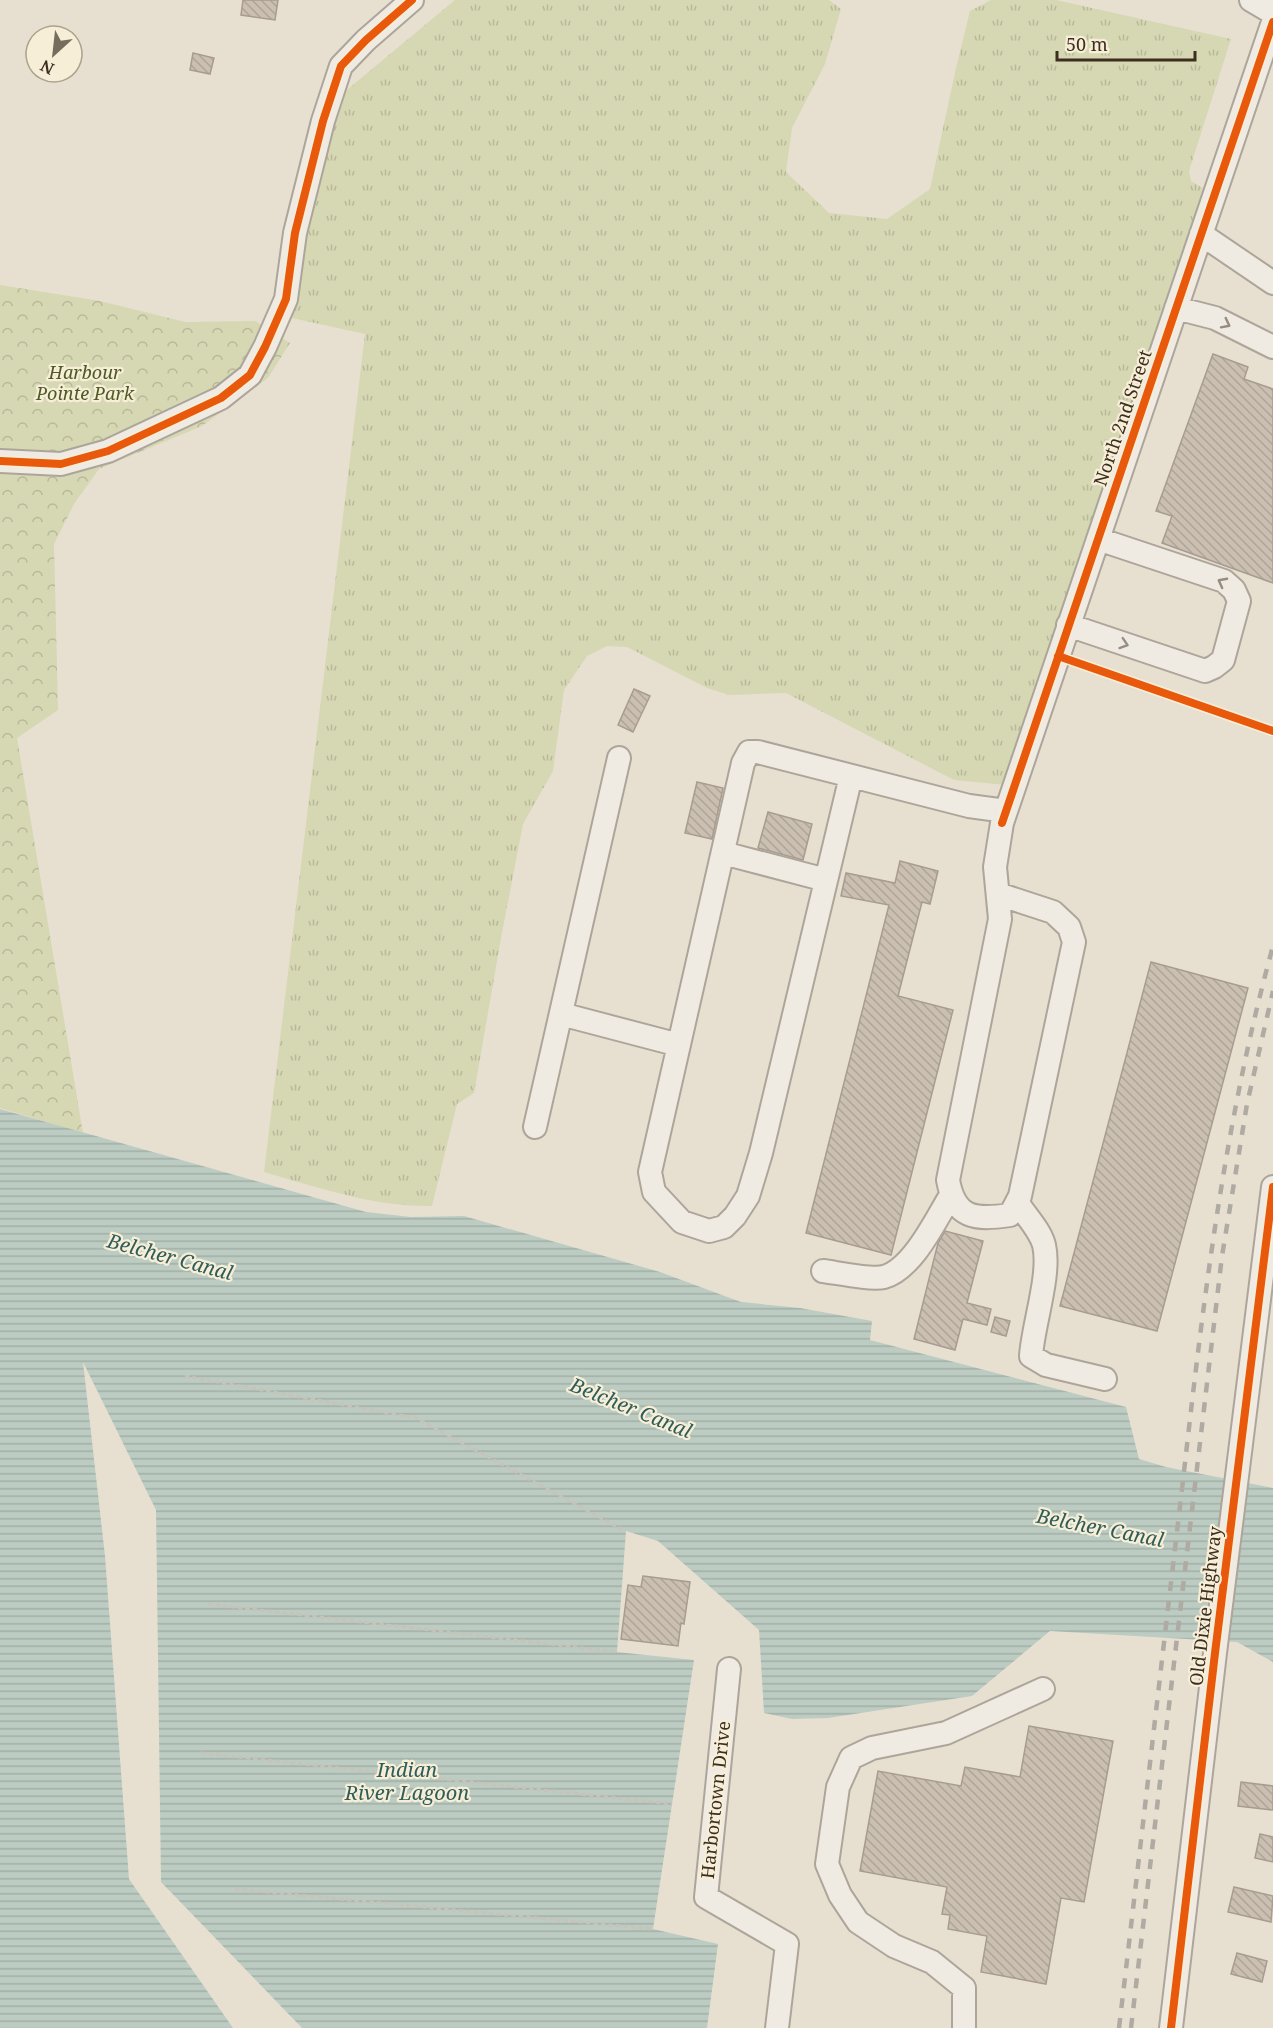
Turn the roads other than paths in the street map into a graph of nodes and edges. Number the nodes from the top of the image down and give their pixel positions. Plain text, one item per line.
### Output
1 (412, 0) edge
2 (1251, 0) edge
3 (1273, 13) edge
4 (1273, 22) edge
5 (1201, 234) junction
6 (1273, 283) edge
7 (1176, 308) junction
8 (1273, 347) edge
9 (0, 461) edge
10 (1098, 539) junction
11 (1068, 625) junction
12 (619, 758) dead end
13 (851, 776) junction
14 (1004, 817) junction
15 (723, 853) junction
16 (826, 880) junction
17 (998, 894) junction
18 (561, 1014) junction
19 (679, 1045) junction
20 (535, 1127) dead end
21 (1273, 1187) edge
22 (951, 1195) junction
23 (1017, 1202) junction
24 (823, 1271) dead end
25 (1105, 1379) dead end
26 (729, 1669) dead end
27 (1042, 1689) dead end
28 (777, 2028) edge
29 (964, 2028) edge
30 (1171, 2028) edge

1 - 9 street
2 - 3 street
4 - 5 street, North 2nd Street
5 - 6 street
5 - 7 street, North 2nd Street
7 -> 8 street
7 - 10 street, North 2nd Street
10 - 11 street, North 2nd Street
11 -> 10 street
11 - 14 street, North 2nd Street
12 - 18 street
13 - 14 street
13 - 15 street
13 - 16 street
14 - 17 street, North 2nd Street
15 - 16 street
15 - 19 street
16 - 19 street
17 - 22 street, North 2nd Street
17 - 23 street
18 - 19 street
18 - 20 street
21 - 30 street, Old Dixie Highway
22 - 23 street
22 - 24 street
23 - 25 street
26 - 28 street, Harbortown Drive
27 - 29 street

